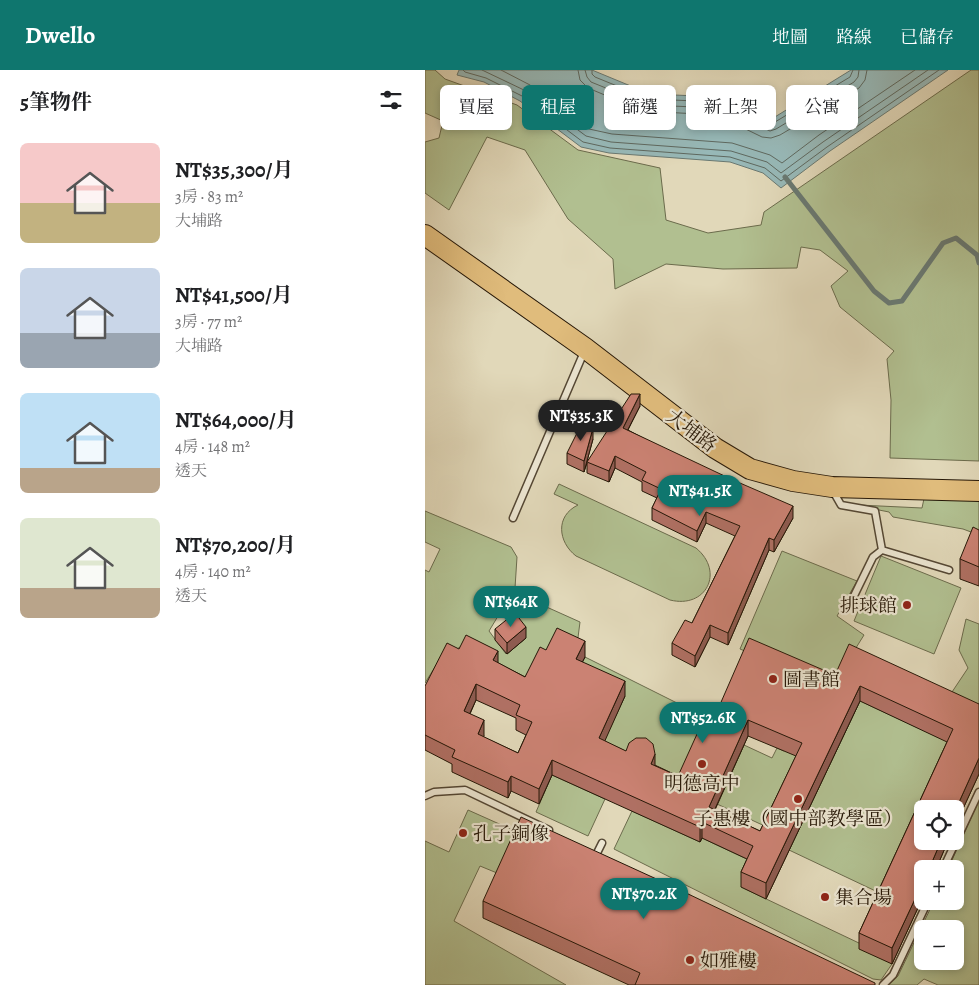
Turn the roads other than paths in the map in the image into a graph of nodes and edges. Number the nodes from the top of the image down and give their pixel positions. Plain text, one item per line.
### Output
1 (425, 235) edge
2 (585, 348) junction
3 (832, 487) junction
4 (979, 491) edge
5 (513, 518) dead end
6 (882, 550) junction
7 (949, 570) dead end
8 (851, 602) dead end
9 (979, 792) edge
10 (425, 796) edge
11 (553, 832) edge
12 (602, 843) dead end
13 (589, 849) edge
14 (597, 853) junction
15 (606, 857) edge
16 (947, 860) edge
17 (924, 910) edge
18 (883, 985) edge

1 - 2 main road, 大埔路
2 - 3 main road, 大埔路
2 - 5 lane
3 - 4 main road, 大埔路
3 - 6 lane
6 - 7 lane
6 - 8 lane
9 - 16 lane
10 - 11 lane
12 - 14 lane
13 - 14 lane
14 - 15 lane
17 - 18 lane

